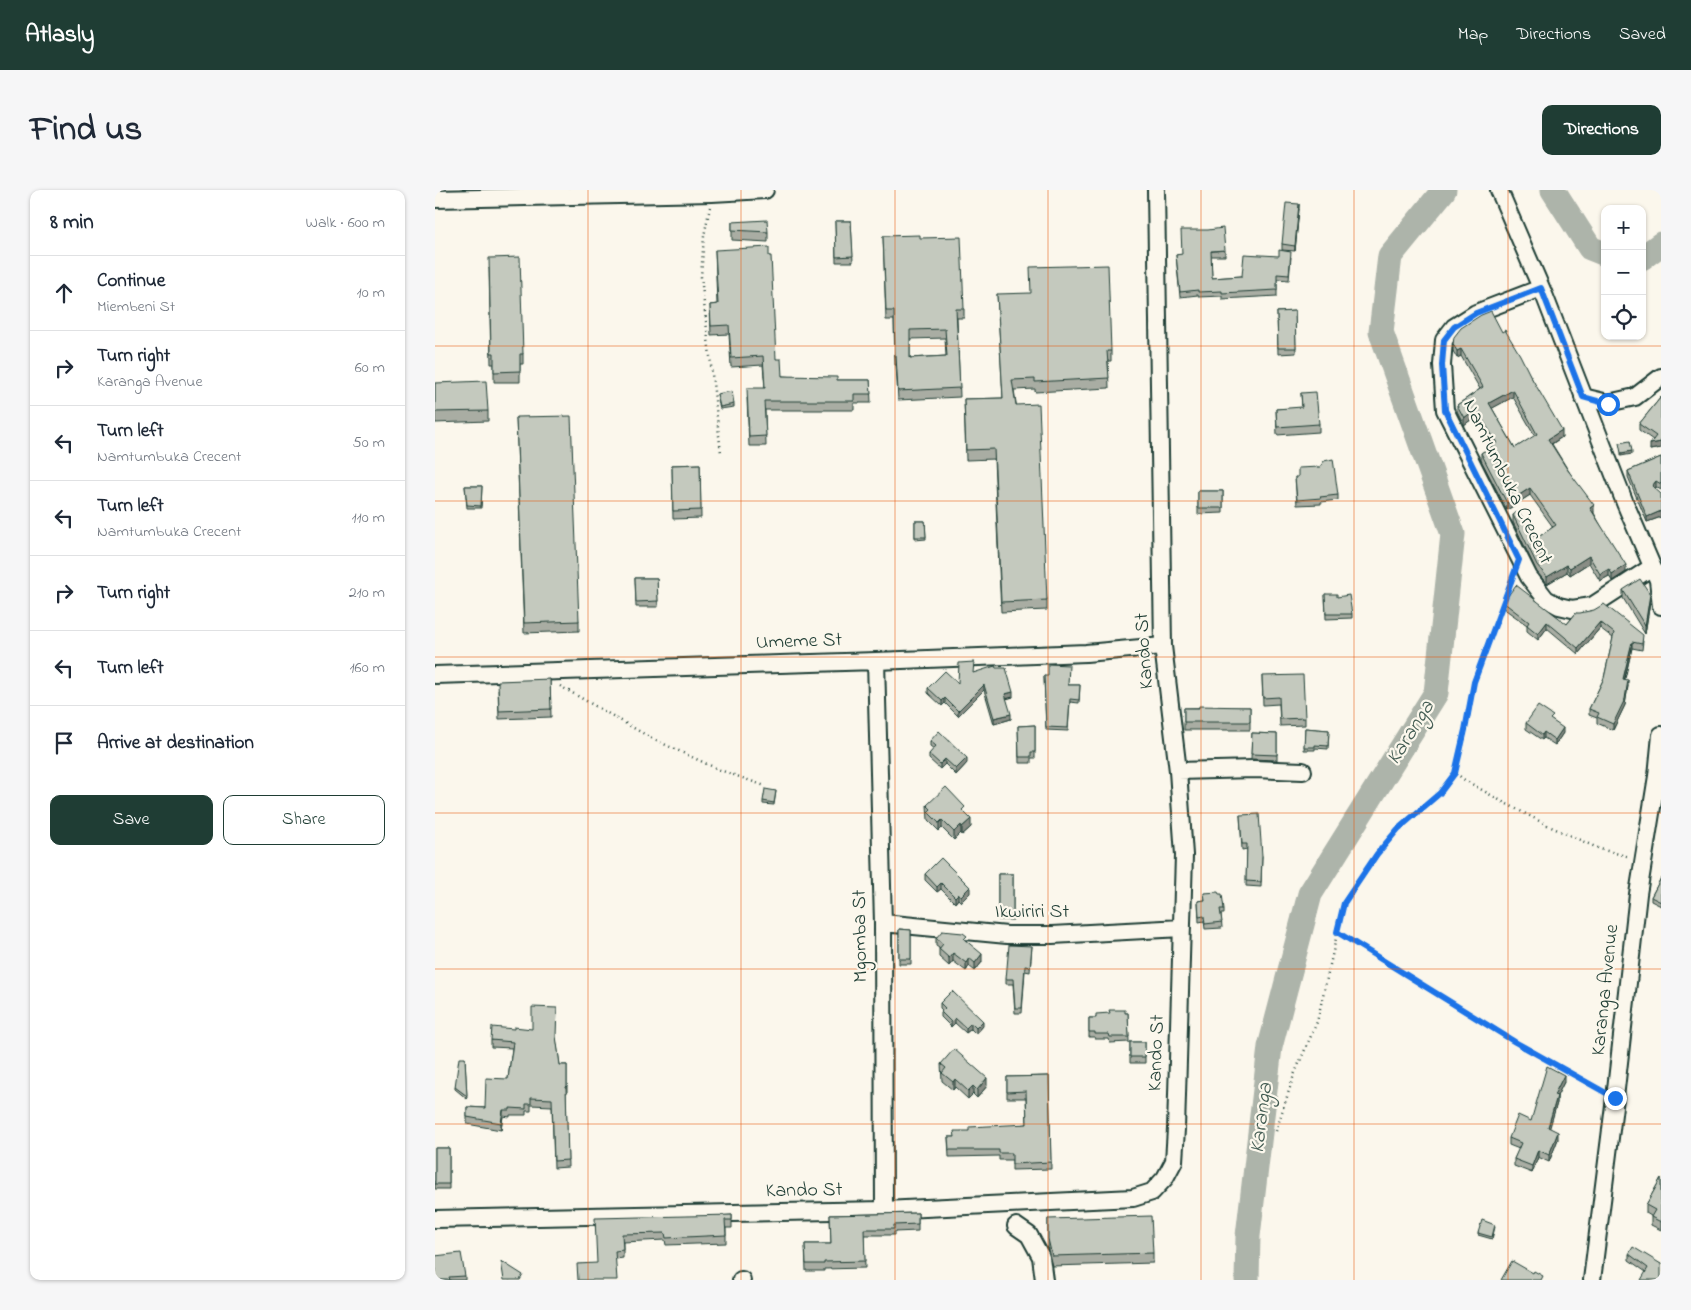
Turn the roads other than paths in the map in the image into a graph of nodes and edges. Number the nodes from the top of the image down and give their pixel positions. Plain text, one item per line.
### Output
1 (765, 190) edge
2 (1156, 190) edge
3 (1499, 190) edge
4 (435, 199) edge
5 (1541, 288) junction
6 (1661, 377) edge
7 (1654, 393) edge
8 (1583, 397) junction
9 (1659, 587) edge
10 (1163, 646) junction
11 (876, 661) junction
12 (435, 675) edge
13 (1661, 735) edge
14 (1178, 771) junction
15 (1303, 772) dead end
16 (1659, 777) edge
17 (883, 923) junction
18 (1182, 928) junction
19 (884, 1210) junction
20 (435, 1219) edge
21 (1016, 1226) dead end
22 (1044, 1280) edge
23 (1592, 1280) edge

1 - 4 street
2 - 10 street, Kando St
3 - 5 street
5 - 8 street
5 - 9 street, Namtumbuka Crecent
6 - 7 street
7 - 8 street
8 - 9 street
10 - 11 street, Umeme St
10 - 14 street, Kando St
11 - 12 street, Umeme St
11 - 17 street, Mgomba St
13 - 16 street, Karanga Avenue
14 - 15 street
14 - 18 street, Kando St
16 - 23 street, Karanga Avenue
17 - 18 street, Ikwiriri St
17 - 19 street, Mgomba St
18 - 19 street, Kando St
19 - 20 street, Kando St
21 - 22 street

